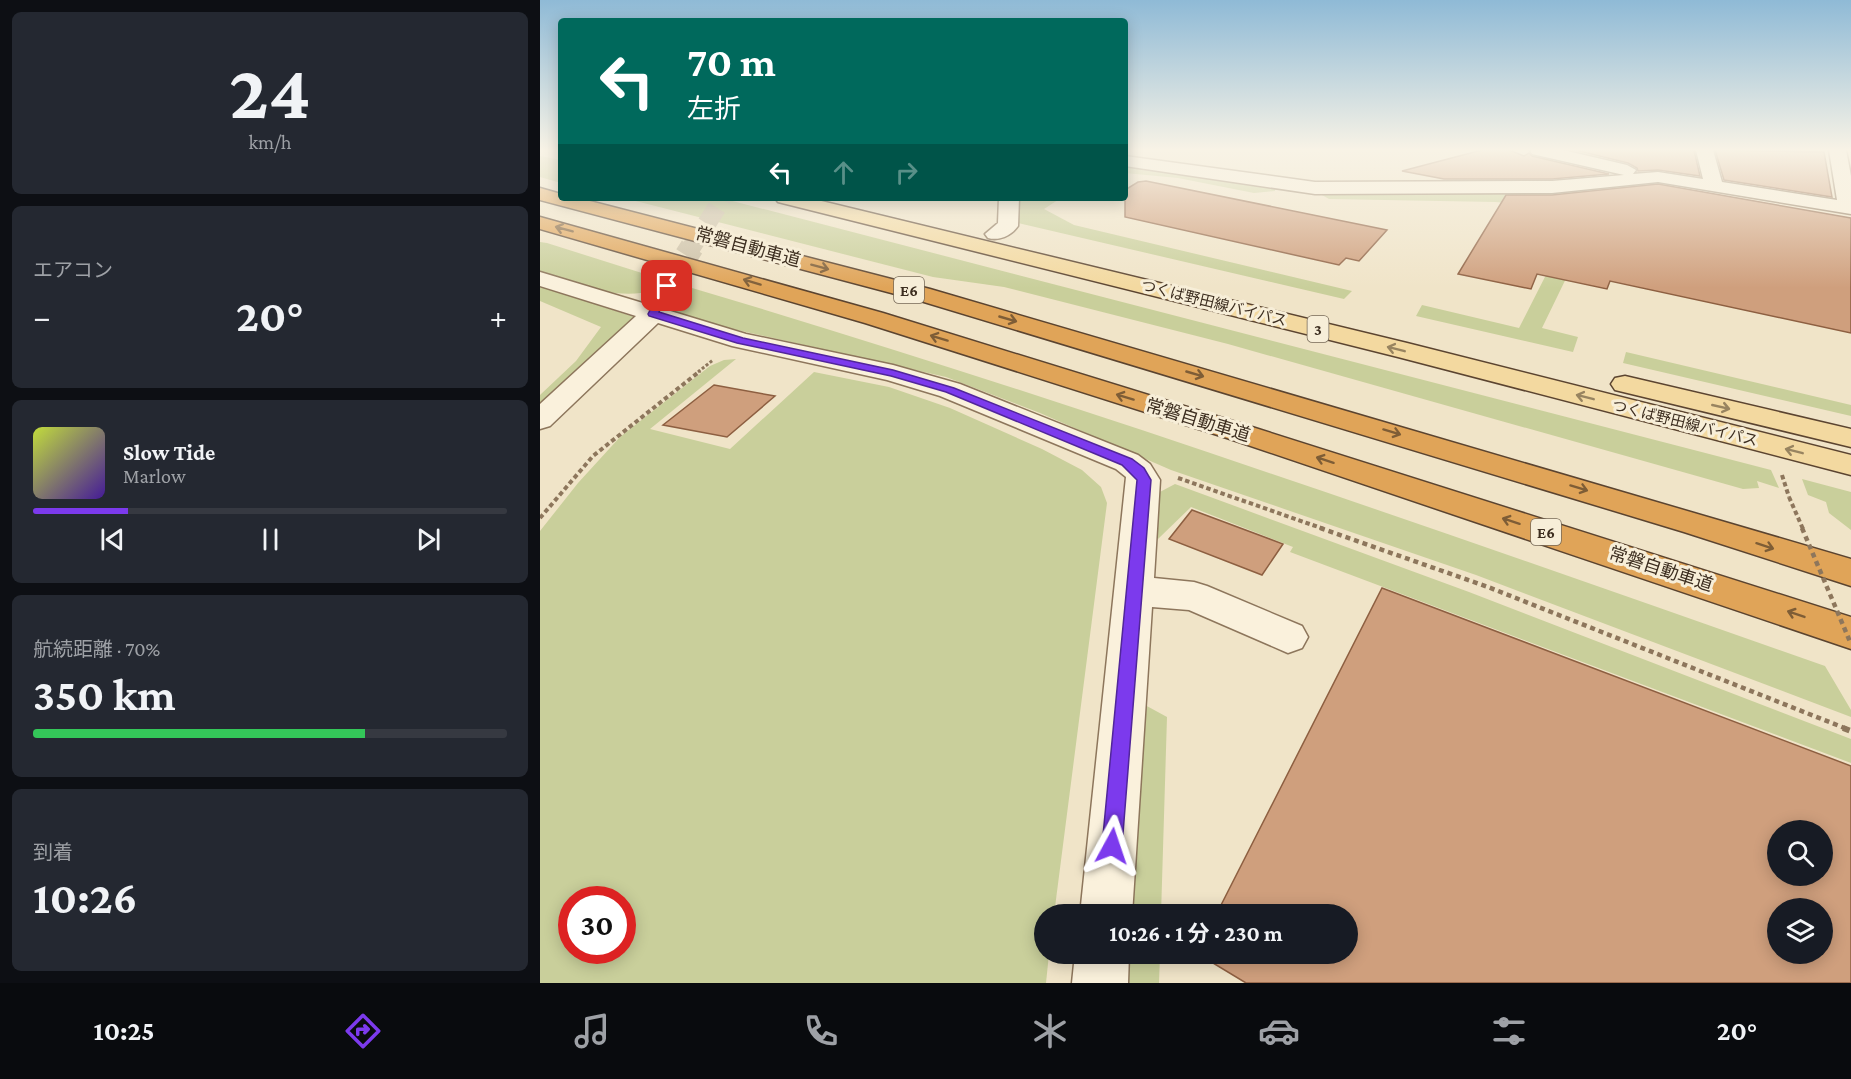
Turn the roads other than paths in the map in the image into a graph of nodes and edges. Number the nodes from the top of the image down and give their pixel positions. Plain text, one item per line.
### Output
1 (1781, 196) edge
2 (567, 201) edge
3 (797, 201) edge
4 (857, 201) edge
5 (1009, 201) edge
6 (1850, 207) edge
7 (540, 223) edge
8 (995, 234) junction
9 (540, 279) edge
10 (660, 300) junction
11 (540, 420) edge
12 (1851, 438) edge
13 (1851, 465) edge
14 (1851, 573) edge
15 (1134, 591) junction
16 (1851, 633) edge
17 (1288, 637) dead end
18 (1107, 904) edge
19 (1101, 964) edge
20 (1100, 983) edge

1 - 6 street
2 -> 14 highway, 常磐自動車道 / E6
13 -> 3 main road, つくば野田線バイパス / 3
4 - 8 main road, つくば野田線バイパス / 3
5 - 8 street
16 -> 7 highway, 常磐自動車道 / E6
8 -> 12 main road, つくば野田線バイパス / 3
9 - 10 street
10 - 11 street
10 - 15 street
15 - 17 street
15 - 18 street
19 - 20 street

